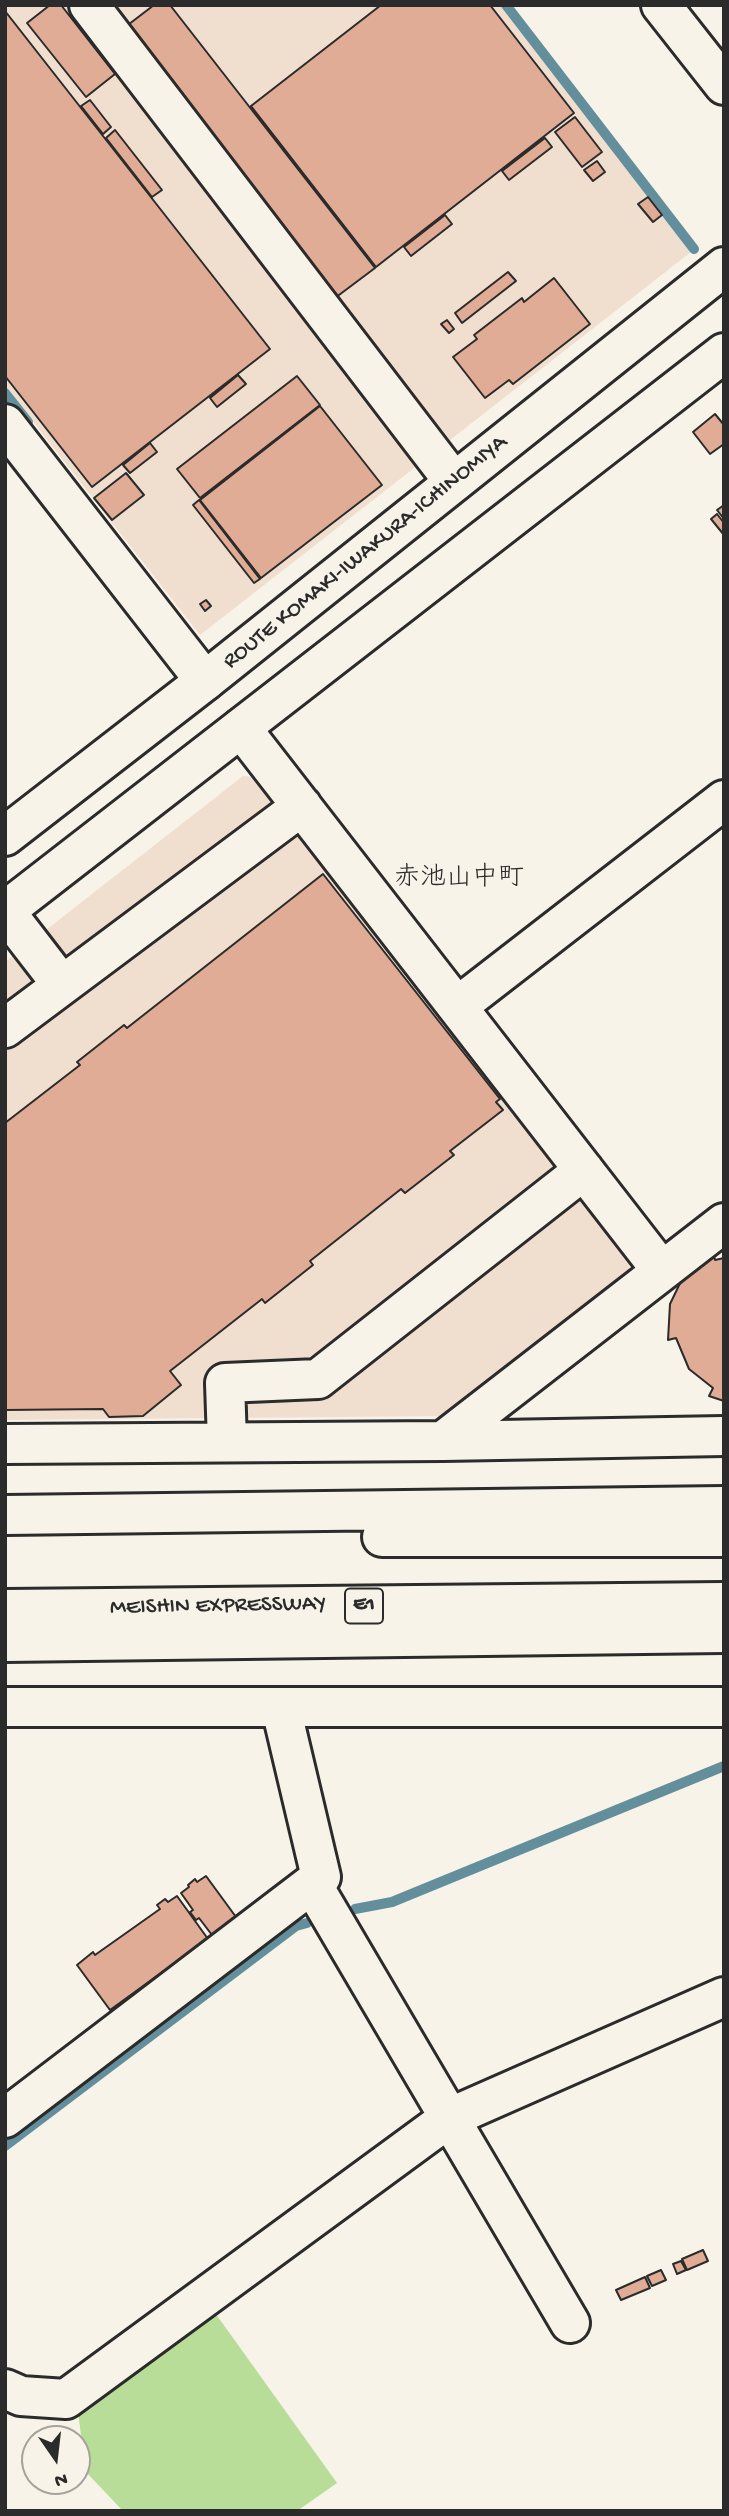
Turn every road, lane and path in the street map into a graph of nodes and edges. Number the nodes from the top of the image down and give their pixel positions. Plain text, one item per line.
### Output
1 (89, 5) edge
2 (661, 5) edge
3 (724, 85) edge
4 (724, 267) edge
5 (724, 353) edge
6 (5, 424) edge
7 (454, 482) junction
8 (205, 681) junction
9 (241, 728) junction
10 (724, 800) edge
11 (302, 806) junction
12 (5, 836) edge
13 (5, 911) edge
14 (62, 985) junction
15 (458, 1006) junction
16 (5, 1028) edge
17 (584, 1170) junction
18 (724, 1223) edge
19 (662, 1270) junction
20 (724, 1436) edge
21 (443, 1441) junction
22 (227, 1442) junction
23 (5, 1444) edge
24 (724, 1506) edge
25 (5, 1515) edge
26 (724, 1537) edge
27 (5, 1540) edge
28 (724, 1602) edge
29 (5, 1609) edge
30 (724, 1633) edge
31 (5, 1642) edge
32 (5, 1707) edge
33 (724, 1707) edge
34 (281, 1708) junction
35 (312, 1884) junction
36 (724, 1997) edge
37 (5, 2118) edge
38 (449, 2118) junction
39 (570, 2323) dead end
40 (5, 2389) edge

1 - 7 main road
2 - 3 main road
4 - 7 main road, ROUTE KOMAKI-IWAKURA-ICHINOMIYA
5 - 9 main road
6 - 8 main road
7 - 8 main road, ROUTE KOMAKI-IWAKURA-ICHINOMIYA
8 - 12 main road, ROUTE KOMAKI-IWAKURA-ICHINOMIYA
9 - 11 main road
9 - 13 main road
10 - 15 main road
11 - 14 main road
11 - 15 main road
13 - 14 main road
14 - 16 main road
15 - 17 main road
17 - 19 main road
17 - 22 main road
18 - 19 main road
19 - 21 main road
20 - 21 main road
21 - 22 main road
22 - 23 main road
24 - 25 main road
26 - 27 main road
28 - 29 main road, MEISHIN EXPRESSWAY / E1
30 - 31 main road
32 - 34 main road
33 - 34 main road
34 - 35 main road
35 - 37 main road
35 - 38 main road
36 - 38 main road
38 - 39 main road
38 - 40 main road

